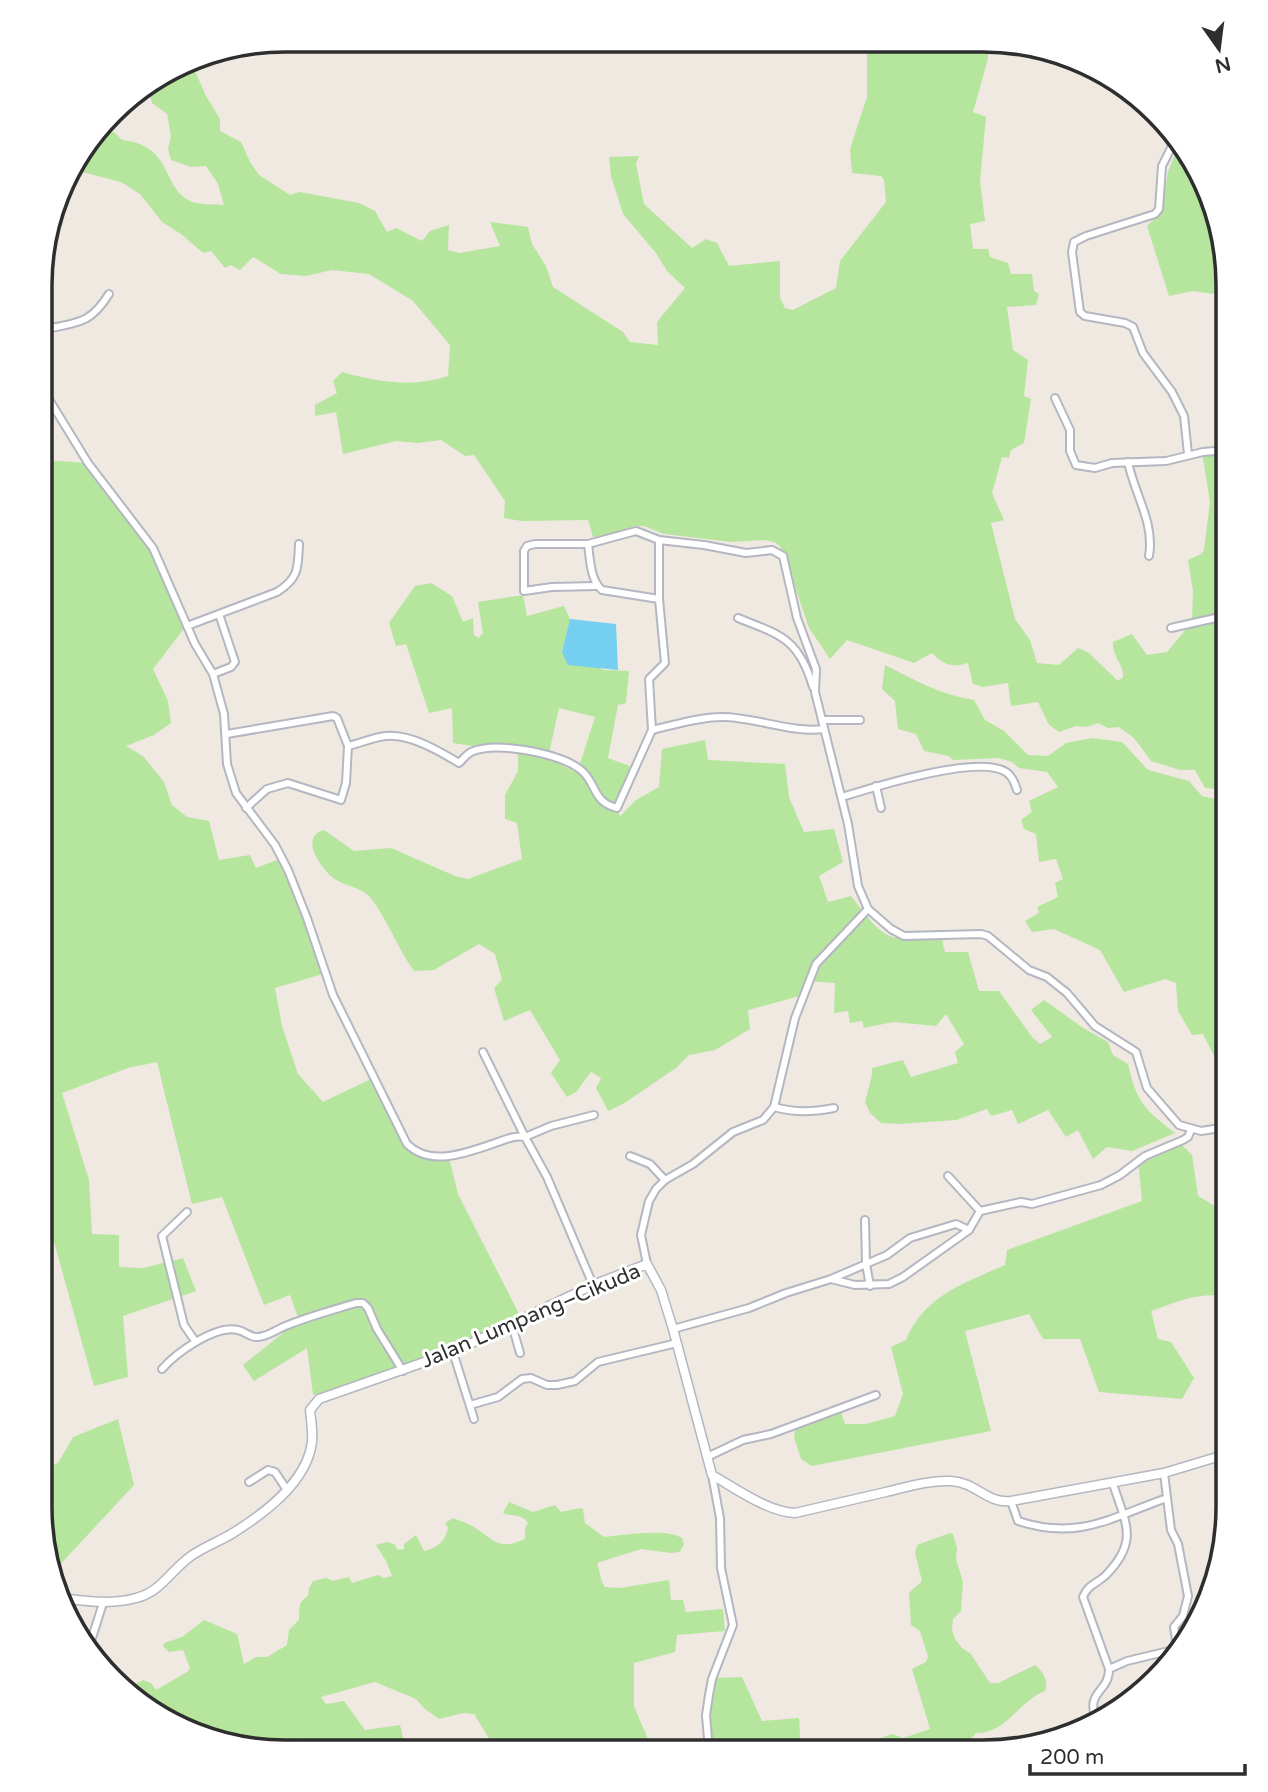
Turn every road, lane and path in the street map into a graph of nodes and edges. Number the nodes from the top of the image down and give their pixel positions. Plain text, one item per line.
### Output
1 (1170, 148) edge
2 (109, 294) dead end
3 (52, 328) edge
4 (1055, 398) dead end
5 (52, 404) edge
6 (1216, 451) edge
7 (1188, 454) junction
8 (1128, 463) junction
9 (659, 540) junction
10 (299, 544) dead end
11 (589, 544) junction
12 (1149, 556) dead end
13 (597, 586) junction
14 (659, 599) junction
15 (219, 614) junction
16 (738, 618) dead end
17 (1216, 618) edge
18 (187, 626) junction
19 (1171, 628) dead end
20 (213, 674) junction
21 (815, 692) junction
22 (822, 720) junction
23 (860, 720) dead end
24 (824, 729) junction
25 (652, 730) junction
26 (227, 734) junction
27 (348, 746) junction
28 (876, 786) junction
29 (1017, 790) dead end
30 (842, 797) junction
31 (246, 807) junction
32 (881, 808) dead end
33 (868, 909) junction
34 (483, 1052) dead end
35 (774, 1107) junction
36 (834, 1108) dead end
37 (594, 1115) dead end
38 (1191, 1130) junction
39 (1215, 1130) edge
40 (525, 1137) junction
41 (630, 1156) dead end
42 (948, 1176) dead end
43 (665, 1180) junction
44 (980, 1211) junction
45 (187, 1212) dead end
46 (865, 1220) dead end
47 (969, 1230) junction
48 (647, 1264) junction
49 (866, 1264) junction
50 (831, 1279) junction
51 (593, 1285) junction
52 (870, 1286) junction
53 (512, 1325) junction
54 (673, 1329) junction
55 (195, 1341) junction
56 (677, 1343) junction
57 (453, 1352) junction
58 (520, 1353) dead end
59 (162, 1369) dead end
60 (403, 1371) junction
61 (876, 1395) dead end
62 (470, 1405) junction
63 (474, 1419) dead end
64 (707, 1457) junction
65 (1215, 1458) edge
66 (1164, 1473) junction
67 (712, 1475) junction
68 (249, 1482) dead end
69 (1114, 1484) junction
70 (287, 1490) junction
71 (1167, 1498) junction
72 (1011, 1501) junction
73 (1123, 1515) junction
74 (72, 1599) edge
75 (103, 1603) junction
76 (92, 1637) edge
77 (1176, 1637) edge
78 (1164, 1652) edge
79 (1109, 1669) junction
80 (1093, 1712) edge
81 (708, 1740) edge

1 - 7 street
2 - 3 street
4 - 8 street
5 - 18 street
6 - 7 street
7 - 8 street
8 - 12 street
9 - 11 street
9 - 14 street
9 - 21 street
10 - 15 street
11 - 13 street
11 - 13 street
13 - 14 street
14 - 25 street
15 - 18 street
15 - 20 street
16 - 21 street
17 - 19 street
18 - 20 street
20 - 26 street
21 - 22 street
22 - 23 street
22 - 24 street
24 - 25 street
24 - 30 street
25 - 27 street
26 - 27 street
26 - 31 street
27 - 31 street
28 - 29 street
28 - 30 street
28 - 32 street
30 - 33 street
31 - 40 street
33 - 35 street
33 - 38 street
34 - 40 street
35 - 36 street
35 - 43 street
37 - 40 street
38 - 39 street
38 - 44 street
40 - 51 street
41 - 43 street
42 - 44 street
43 - 48 street
44 - 47 street
45 - 55 street
46 - 49 street
47 - 49 street
47 - 52 street
48 - 51 street, Jalan Lumpang–Cikuda
48 - 54 street, Jalan Lumpang–Cikuda
49 - 50 street
49 - 52 street
50 - 52 street
50 - 54 street
51 - 53 street, Jalan Lumpang–Cikuda
53 - 57 street, Jalan Lumpang–Cikuda
53 - 58 street
54 - 56 street, Jalan Lumpang–Cikuda
55 - 59 street
55 - 60 street
56 - 62 street
56 - 64 street, Jalan Lumpang–Cikuda
57 - 60 street, Jalan Lumpang–Cikuda
57 - 62 street
60 - 70 street, Jalan Lumpang–Cikuda
61 - 64 street
62 - 63 street
64 - 67 street, Jalan Lumpang–Cikuda
65 - 66 street
66 - 69 street
66 - 71 street
67 - 72 street
67 - 81 street
68 - 70 street
69 - 72 street
69 - 73 street
70 - 75 street, Jalan Lumpang–Cikuda
71 - 73 street
71 - 77 street
72 - 73 street
73 - 79 street
74 - 75 street, Jalan Lumpang–Cikuda
75 - 76 street
78 - 79 street
79 - 80 street

